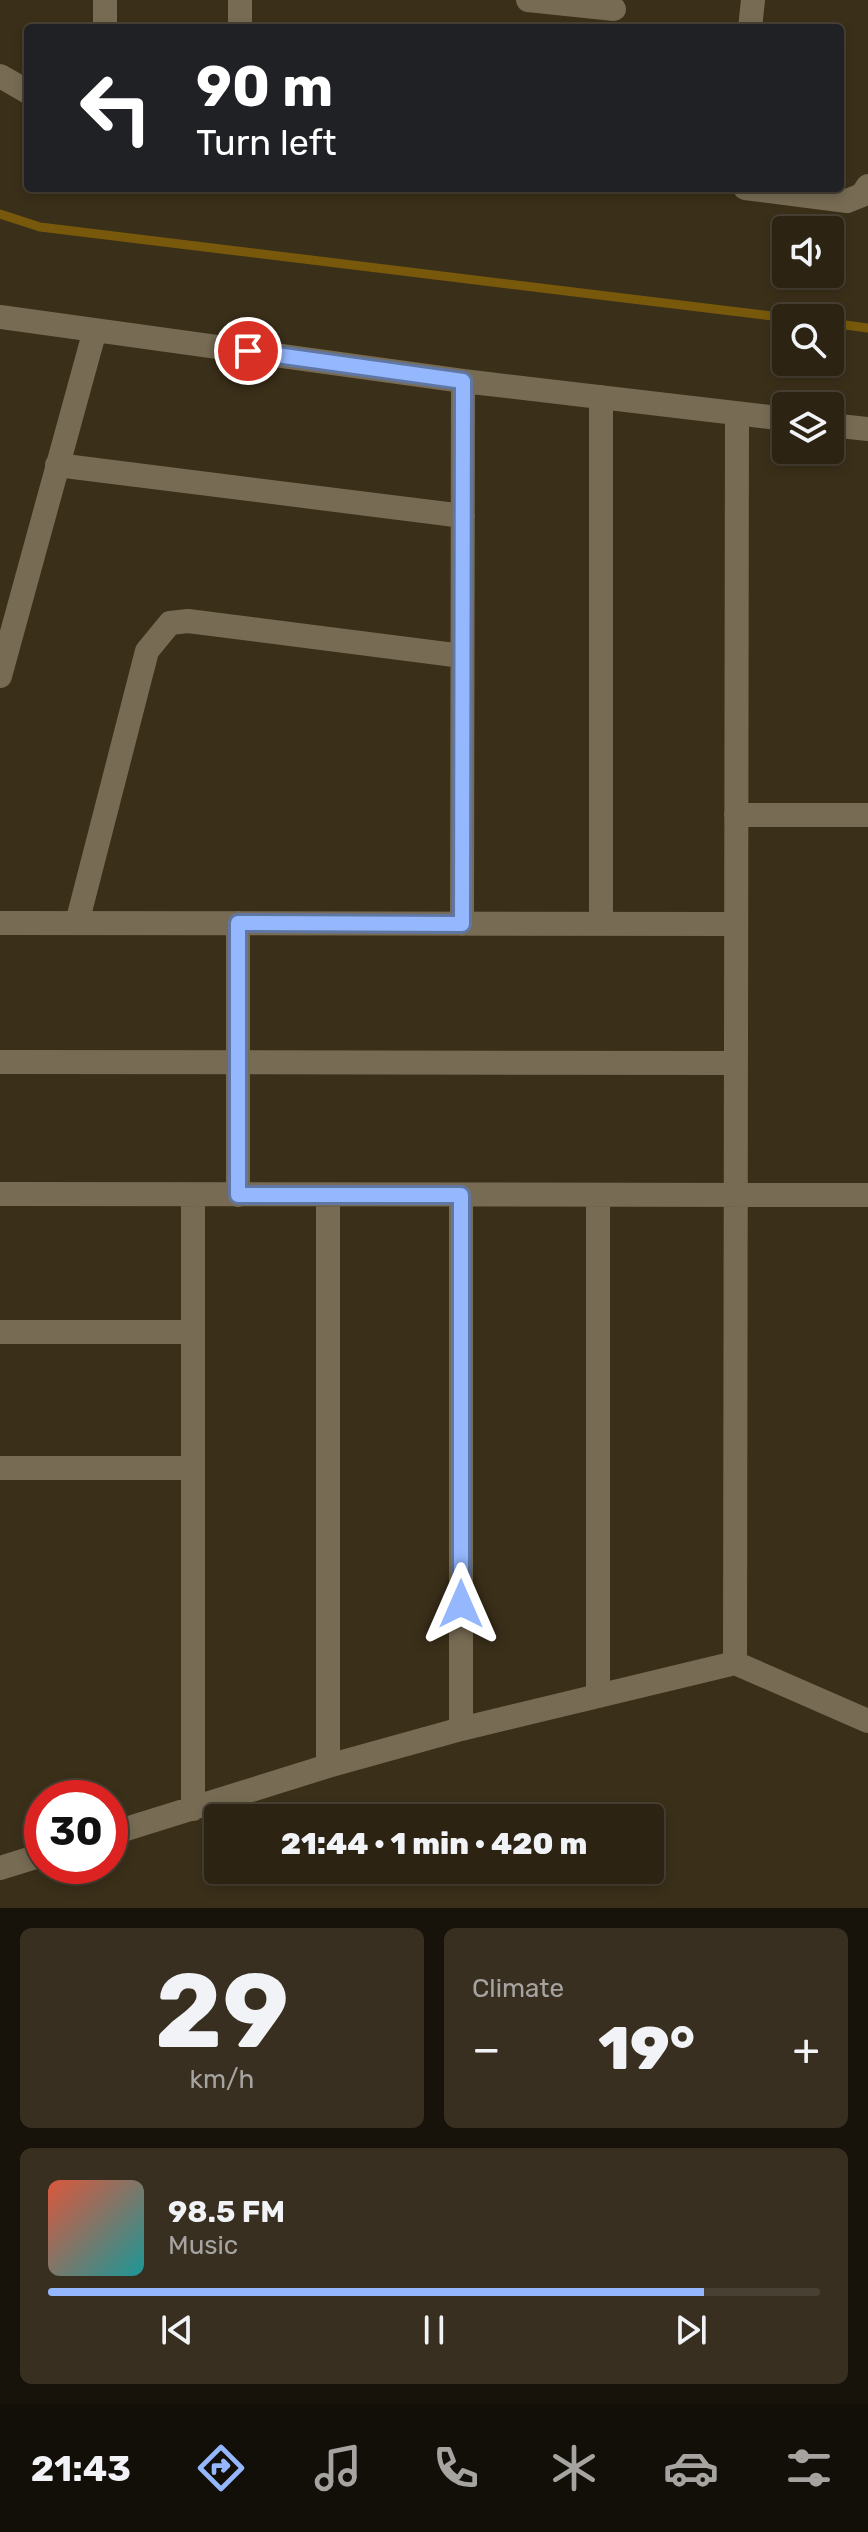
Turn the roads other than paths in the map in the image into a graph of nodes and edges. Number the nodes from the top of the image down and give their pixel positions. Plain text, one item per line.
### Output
1 (105, 0) edge
2 (240, 0) edge
3 (528, 0) edge
4 (753, 0) edge
5 (614, 12) edge
6 (105, 24) edge
7 (240, 24) edge
8 (750, 24) edge
9 (0, 76) edge
10 (24, 90) edge
11 (868, 186) edge
12 (776, 192) edge
13 (0, 317) edge
14 (95, 330) junction
15 (463, 381) junction
16 (601, 397) junction
17 (737, 414) junction
18 (772, 418) edge
19 (844, 426) edge
20 (868, 429) edge
21 (57, 465) junction
22 (463, 516) junction
23 (462, 656) junction
24 (0, 676) edge
25 (736, 815) junction
26 (868, 815) edge
27 (0, 923) edge
28 (77, 923) junction
29 (238, 923) junction
30 (462, 924) junction
31 (601, 924) junction
32 (736, 924) junction
33 (0, 1062) edge
34 (238, 1063) junction
35 (736, 1063) junction
36 (0, 1194) edge
37 (193, 1195) junction
38 (238, 1195) junction
39 (328, 1195) junction
40 (461, 1195) junction
41 (598, 1195) junction
42 (736, 1195) junction
43 (868, 1195) edge
44 (0, 1332) edge
45 (193, 1332) junction
46 (0, 1468) edge
47 (193, 1468) junction
48 (735, 1663) junction
49 (598, 1695) junction
50 (868, 1721) edge
51 (461, 1729) junction
52 (328, 1766) junction
53 (193, 1809) junction
54 (128, 1829) edge
55 (24, 1861) edge
56 (0, 1868) edge

1 - 6 street
2 - 7 street
3 - 5 street
4 - 8 street
9 - 10 street
11 - 12 street
13 - 14 street
14 - 15 street
14 - 21 street
15 - 16 street
15 - 22 street
16 - 17 street
16 - 31 street
17 - 18 street
17 - 25 street
19 - 20 street
21 - 22 street
21 - 24 street
22 - 23 street
23 - 28 street
23 - 30 street
25 - 26 street
25 - 32 street
27 - 28 street
28 - 29 street
29 - 30 street
29 - 34 street
30 - 31 street
31 - 32 street
32 - 35 street
33 - 34 street
34 - 35 street
34 - 38 street
35 - 42 street
36 - 37 street
37 - 38 street
37 - 45 street
38 - 39 street
39 - 40 street
39 - 52 street
40 - 41 street
40 - 51 street
41 - 42 street
41 - 49 street
42 - 43 street
42 - 48 street
44 - 45 street
45 - 47 street
46 - 47 street
47 - 53 street
48 - 49 street
48 - 50 street
49 - 51 street
51 - 52 street
52 - 53 street
53 - 54 street
55 - 56 street

